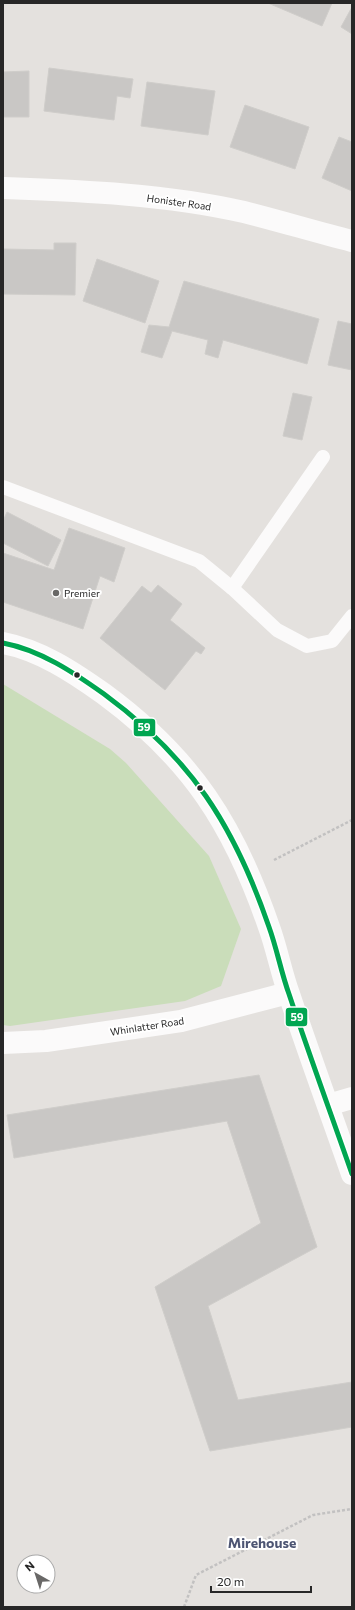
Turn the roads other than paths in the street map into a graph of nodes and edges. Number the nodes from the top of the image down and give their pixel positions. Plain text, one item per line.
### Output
1 (3, 188) edge
2 (352, 241) edge
3 (323, 457) dead end
4 (3, 487) edge
5 (232, 588) junction
6 (352, 616) edge
7 (3, 643) edge
8 (288, 993) junction
9 (3, 1043) edge
10 (352, 1098) edge
11 (328, 1105) junction
12 (352, 1174) edge

1 - 2 street, Honister Road
3 - 5 lane
4 - 5 lane
5 - 6 lane
7 - 8 street
8 - 9 street, Whinlatter Road
8 - 11 street
10 - 11 street
11 - 12 street

